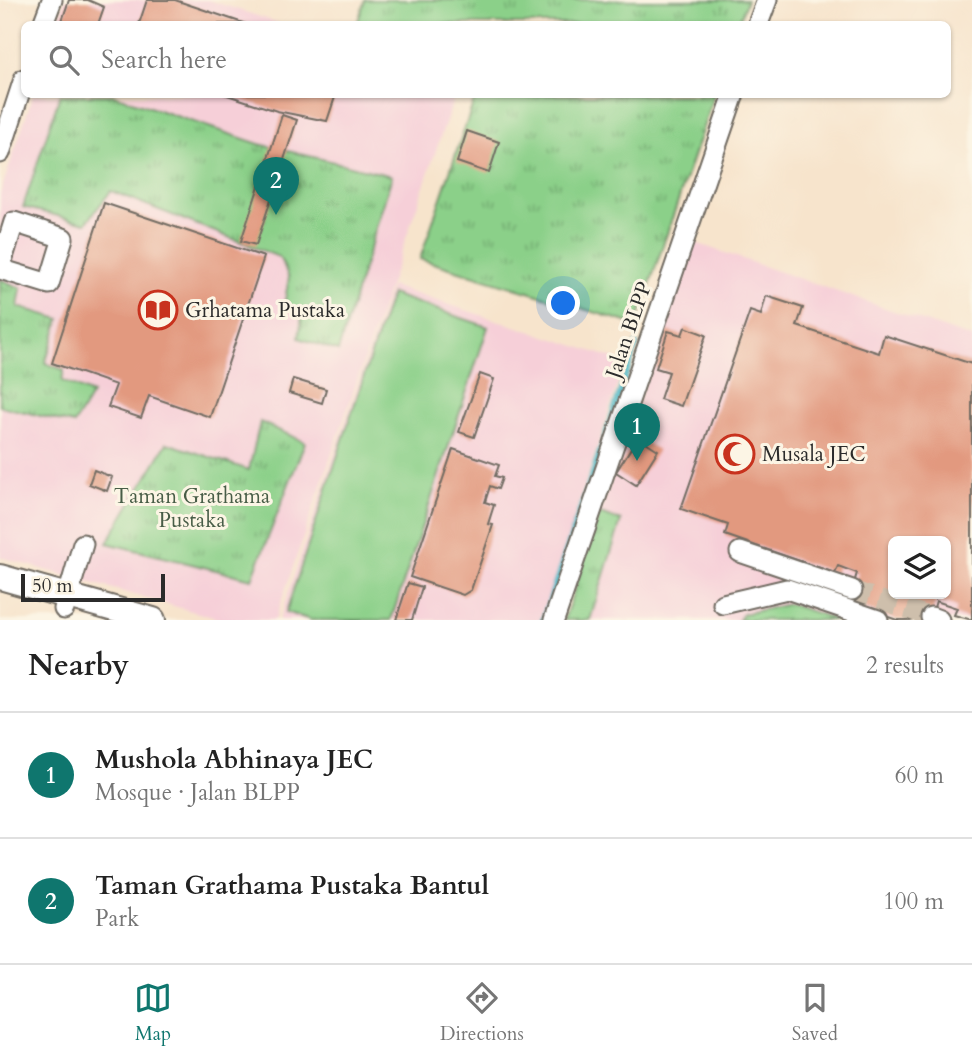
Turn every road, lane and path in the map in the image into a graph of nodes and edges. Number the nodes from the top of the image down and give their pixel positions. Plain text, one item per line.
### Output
1 (52, 0) edge
2 (766, 0) edge
3 (44, 21) edge
4 (759, 21) edge
5 (21, 88) edge
6 (733, 98) edge
7 (0, 153) edge
8 (83, 544) dead end
9 (0, 577) edge
10 (831, 582) junction
11 (787, 589) junction
12 (852, 590) tunnel mouth
13 (0, 591) edge
14 (66, 602) junction
15 (723, 604) dead end
16 (102, 620) edge
17 (153, 620) edge
18 (554, 620) edge
19 (878, 620) edge

1 - 3 street
2 - 4 street
5 - 7 street
6 - 18 street, Jalan BLPP
8 - 14 street
9 - 14 main road
10 - 11 street
10 - 11 street
10 - 12 street
11 - 15 street
11 - 19 street
13 - 14 main road
14 - 16 main road
14 - 17 main road

